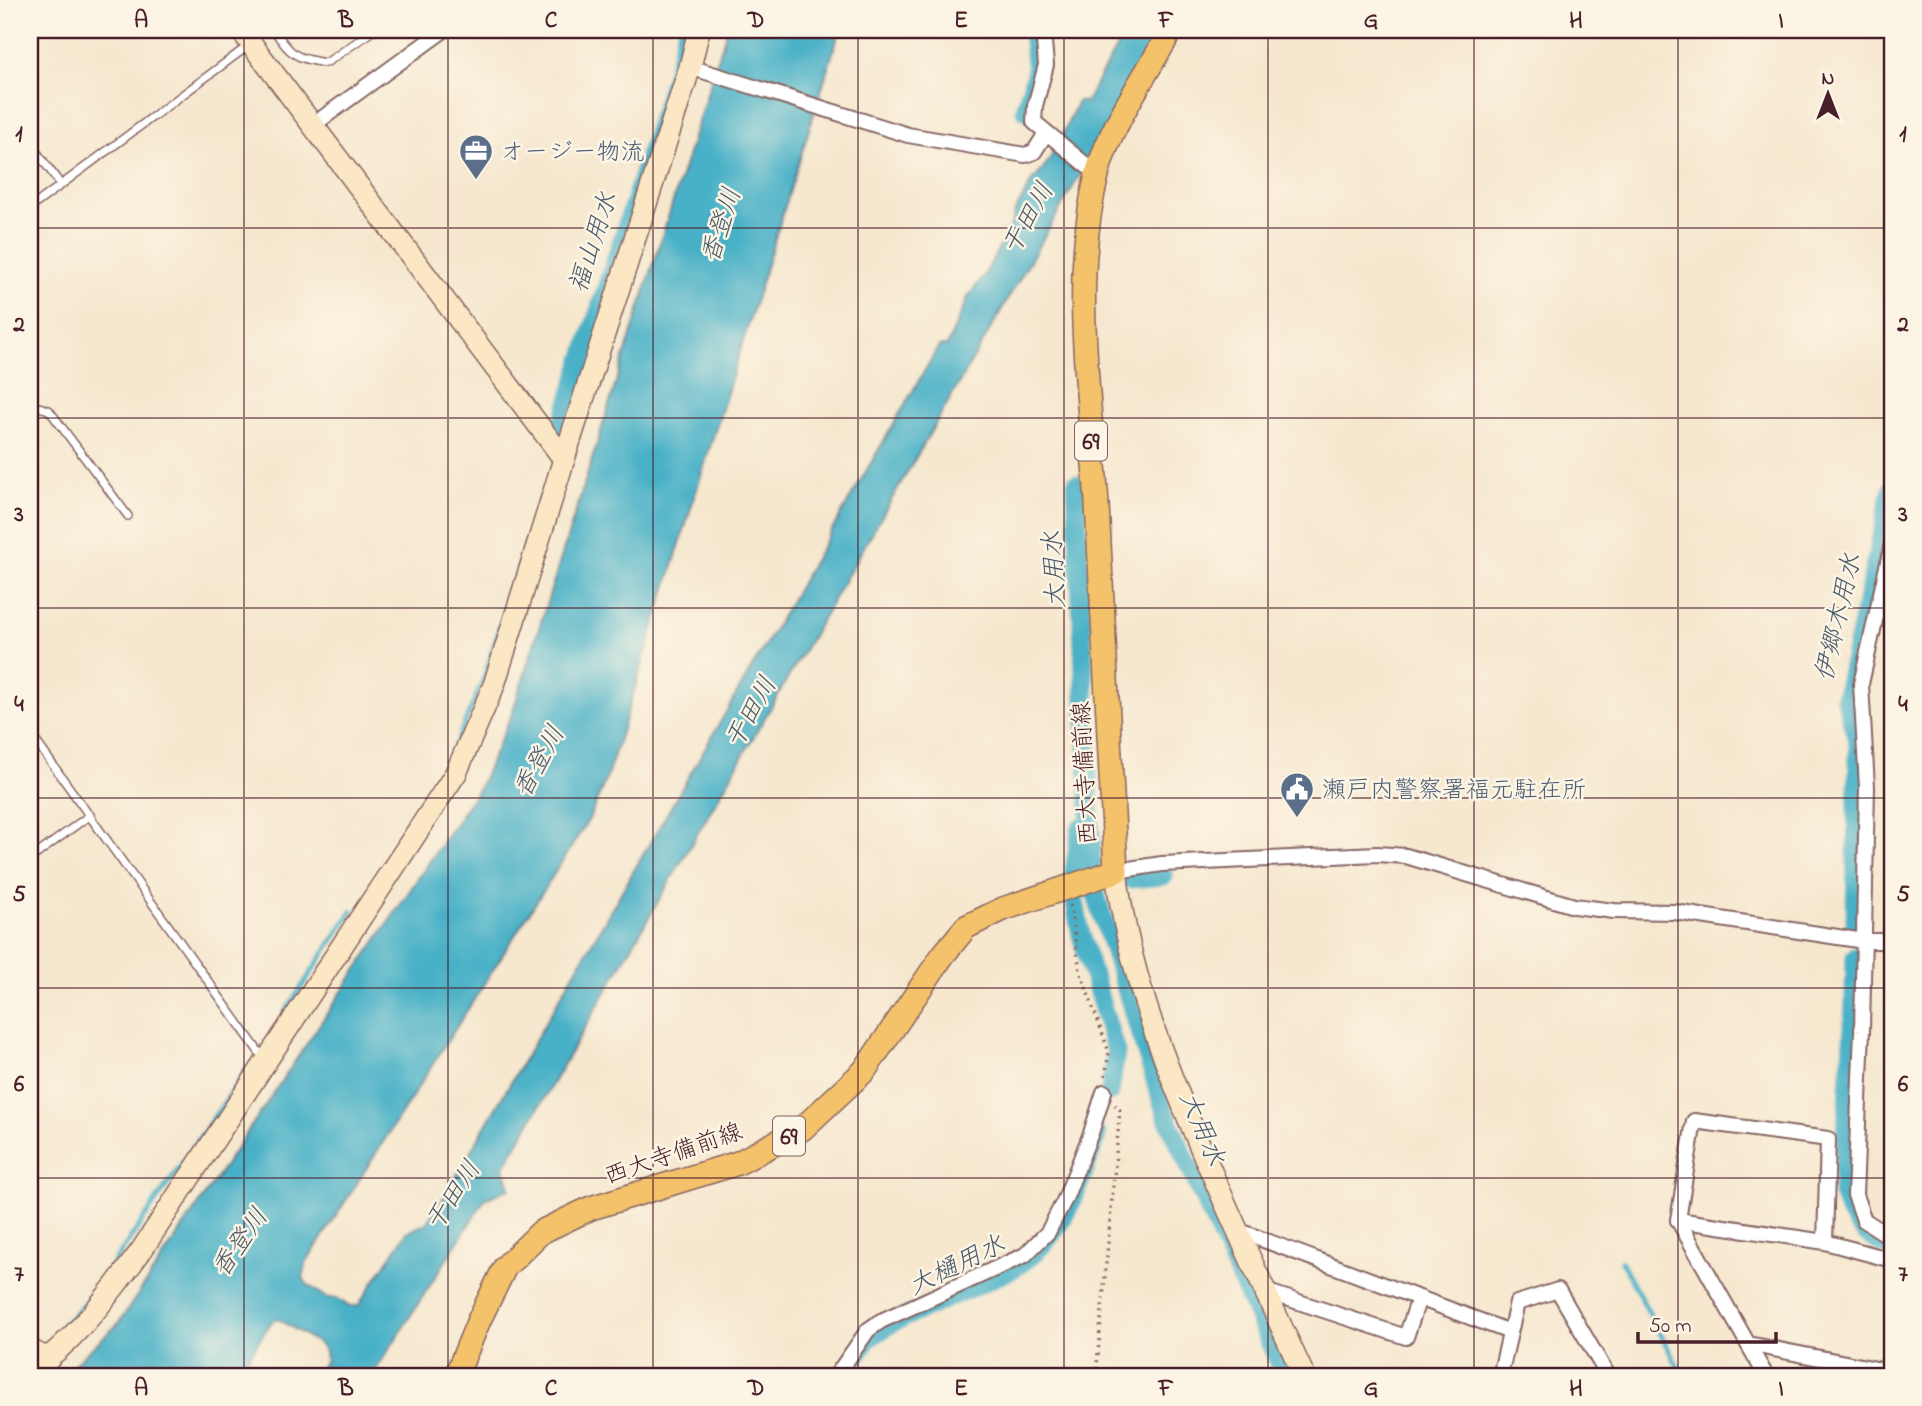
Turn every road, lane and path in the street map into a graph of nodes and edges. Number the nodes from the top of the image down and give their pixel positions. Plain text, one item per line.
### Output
1 (274, 30) edge
2 (374, 30) edge
3 (443, 30) edge
4 (699, 30) edge
5 (1043, 30) edge
6 (1171, 30) edge
7 (246, 37) edge
8 (696, 69) junction
9 (313, 125) junction
10 (1049, 135) junction
11 (30, 143) edge
12 (1093, 169) junction
13 (61, 185) junction
14 (30, 208) edge
15 (30, 410) edge
16 (564, 458) junction
17 (128, 516) dead end
18 (1892, 544) edge
19 (1887, 591) edge
20 (30, 733) edge
21 (90, 815) junction
22 (30, 859) edge
23 (1116, 871) junction
24 (1066, 888) junction
25 (1864, 941) junction
26 (1892, 942) edge
27 (266, 1062) junction
28 (1104, 1091) junction
29 (1678, 1220) junction
30 (1237, 1230) junction
31 (1892, 1238) edge
32 (1825, 1242) junction
33 (1892, 1260) edge
34 (1265, 1291) junction
35 (1419, 1298) junction
36 (1510, 1332) junction
37 (1748, 1344) junction
38 (39, 1354) edge
39 (30, 1371) edge
40 (1891, 1371) edge
41 (456, 1376) edge
42 (836, 1376) edge
43 (1096, 1376) edge
44 (1304, 1376) edge
45 (1500, 1376) edge
46 (1608, 1376) edge
47 (1766, 1376) edge

1 - 2 lane
3 - 9 street
4 - 8 street
5 - 10 street
6 - 12 main road, 西大寺備前線 / 69
7 - 9 street
7 - 13 lane
8 - 10 street
8 - 16 street
9 - 16 street
10 - 12 street
11 - 13 lane
12 - 23 main road, 西大寺備前線 / 69
13 - 14 lane
15 - 17 lane
16 - 27 street
18 - 19 street
19 - 25 street
20 - 21 lane
21 - 22 lane
21 - 27 lane
23 - 24 main road, 西大寺備前線 / 69
23 - 25 street
23 - 30 street
24 - 28 path
24 - 41 main road, 西大寺備前線 / 69
25 - 26 street
25 - 31 street
27 - 38 street
28 - 42 street
28 - 43 path
29 - 32 street
29 - 32 street
29 - 37 street
30 - 34 street
30 - 35 street
32 - 33 street
34 - 35 street
34 - 44 street
35 - 36 street
36 - 45 street
36 - 46 street
37 - 40 street
37 - 47 street
38 - 39 street

